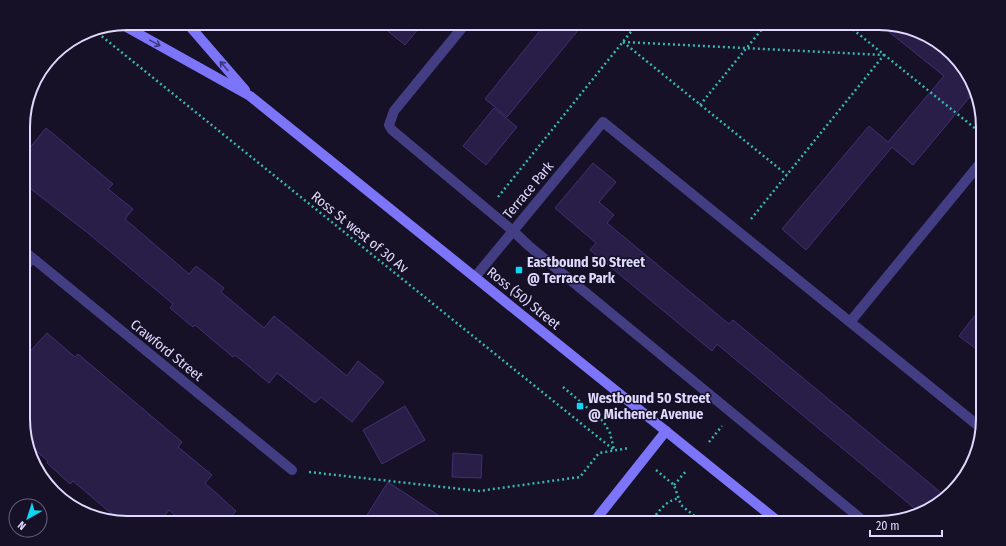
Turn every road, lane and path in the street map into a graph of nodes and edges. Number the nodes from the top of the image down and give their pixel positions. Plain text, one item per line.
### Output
1 (132, 30) edge
2 (193, 30) edge
3 (460, 30) edge
4 (632, 30) edge
5 (761, 30) edge
6 (854, 30) edge
7 (99, 34) edge
8 (623, 42) junction
9 (746, 49) junction
10 (884, 55) junction
11 (250, 96) junction
12 (700, 105) junction
13 (976, 129) edge
14 (976, 168) edge
15 (787, 175) junction
16 (498, 196) dead end
17 (513, 231) junction
18 (740, 233) junction
19 (30, 256) edge
20 (475, 277) junction
21 (850, 322) junction
22 (563, 387) dead end
23 (976, 424) edge
24 (666, 431) junction
25 (614, 450) junction
26 (644, 459) junction
27 (292, 470) joint
28 (679, 498) junction
29 (599, 516) edge
30 (656, 516) edge
31 (694, 516) edge
32 (771, 516) edge
33 (857, 516) edge

1 -> 11 main road, Ross (50) Street
11 -> 2 main road, Ross (50) Street
3 - 17 street
4 - 8 path
5 - 9 path
6 - 10 path
7 - 25 path, Ross St west of 30 Av
8 - 9 path
8 - 12 path
8 - 16 path
9 - 10 path
9 - 12 path
10 - 13 path
10 - 15 path
11 - 20 main road, Ross (50) Street
12 - 15 path
14 - 21 street
15 - 18 path
17 - 18 street, Terrace Park
17 - 20 street, Terrace Park
17 - 33 street
18 - 21 street
19 - 27 street, Crawford Street
20 - 24 main road, Ross (50) Street
21 - 23 street
22 - 25 path
24 - 26 main road
24 - 32 main road, Ross (50) Street
25 - 27 path
26 - 28 path
26 - 29 main road
28 - 30 path
28 - 31 path

